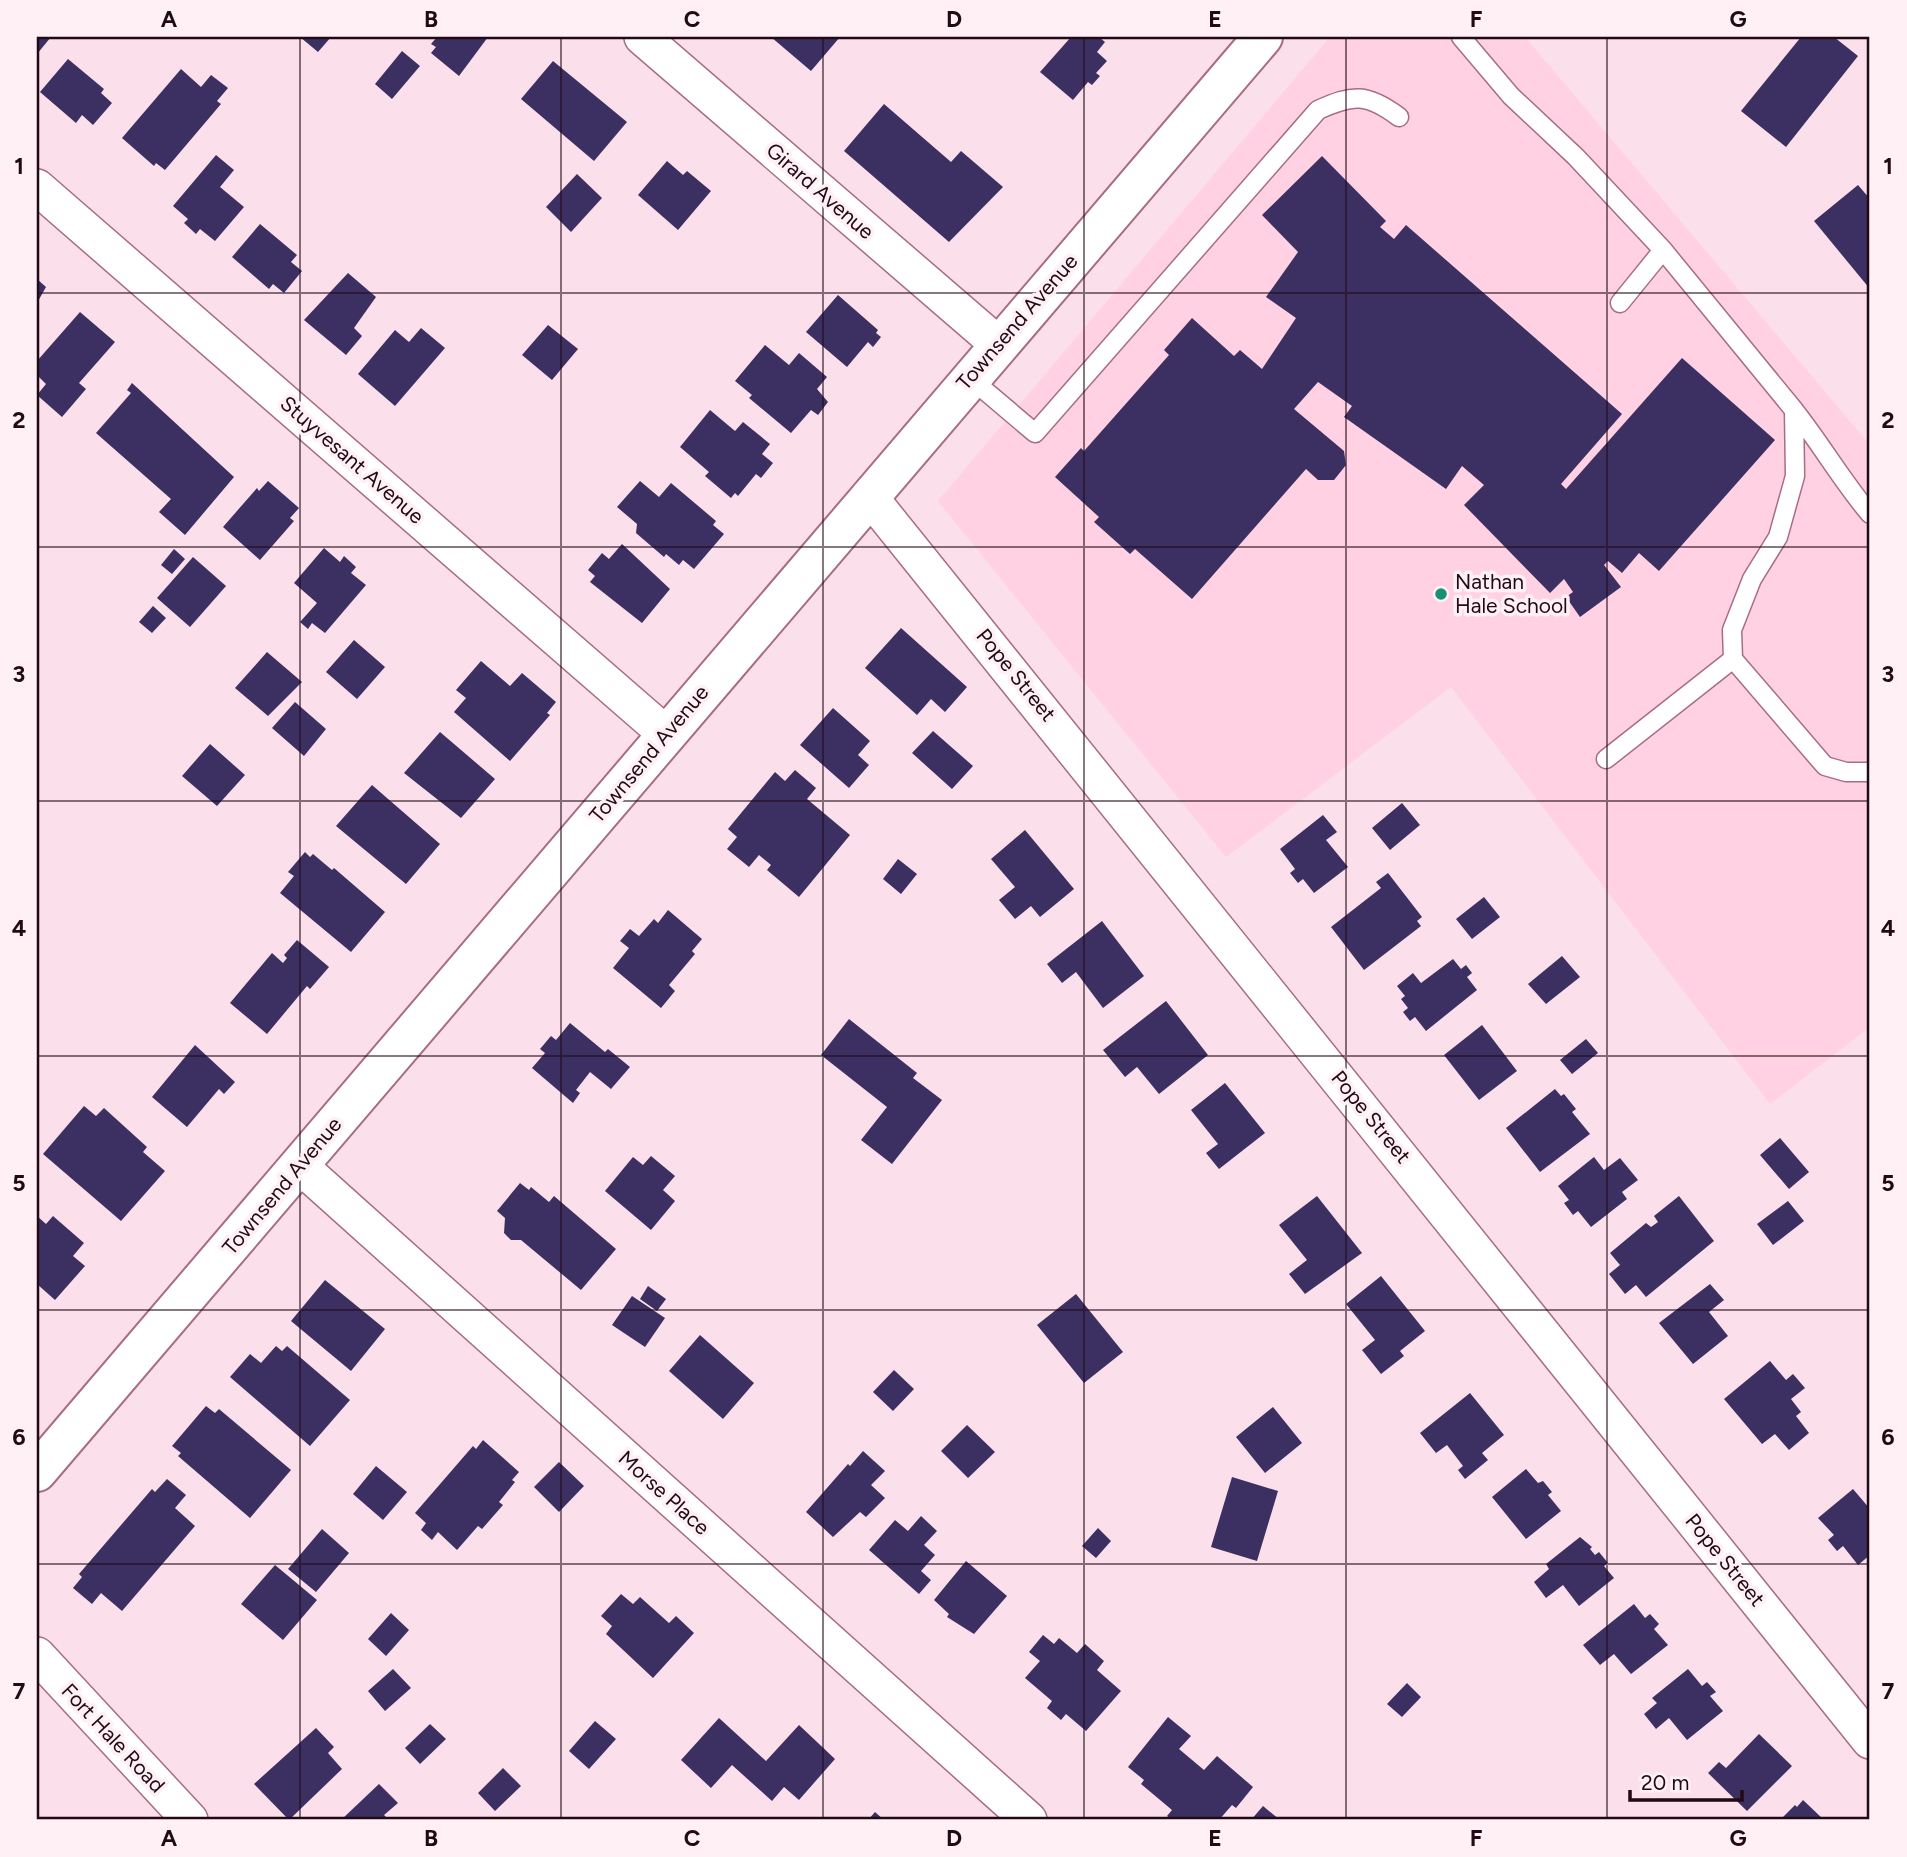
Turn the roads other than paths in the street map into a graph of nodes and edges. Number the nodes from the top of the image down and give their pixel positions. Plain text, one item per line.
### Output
1 (642, 37) edge
2 (1263, 37) edge
3 (1461, 37) edge
4 (1399, 117) dead end
5 (37, 187) edge
6 (1663, 250) junction
7 (1620, 303) dead end
8 (999, 345) junction
9 (970, 378) junction
10 (1794, 410) junction
11 (869, 496) junction
12 (1870, 514) edge
13 (1733, 659) junction
14 (666, 734) junction
15 (1606, 759) dead end
16 (1870, 772) edge
17 (299, 1165) junction
18 (37, 1472) edge
19 (37, 1655) edge
20 (1870, 1741) edge
21 (190, 1820) edge
22 (1029, 1820) edge

1 - 8 street, Girard Avenue
2 - 8 main road, Townsend Avenue
3 - 6 lane
4 - 9 lane
5 - 14 street, Stuyvesant Avenue
6 - 7 lane
6 - 10 lane
8 - 9 main road, Townsend Avenue
9 - 11 main road, Townsend Avenue
10 - 12 lane
10 - 13 lane
11 - 14 main road, Townsend Avenue
11 - 20 street, Pope Street
13 - 15 lane
13 - 16 lane
14 - 17 main road, Townsend Avenue
17 - 18 main road, Townsend Avenue
17 - 22 street, Morse Place
19 - 21 street, Fort Hale Road

